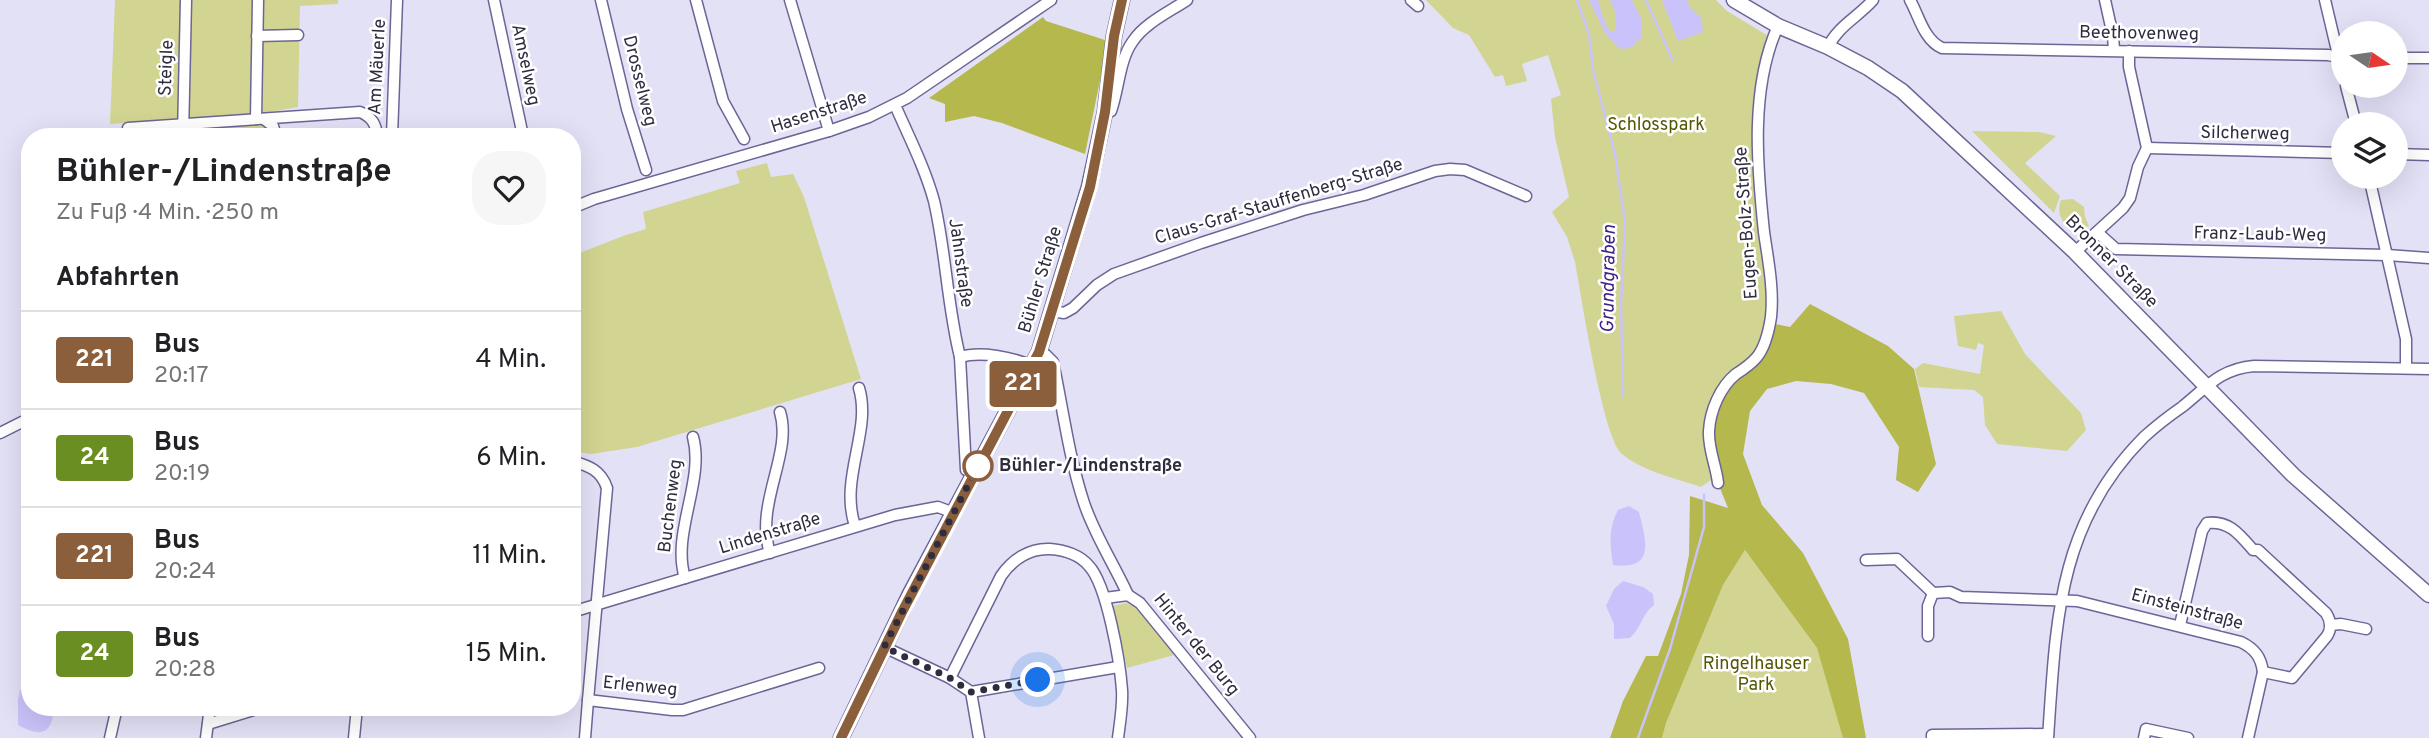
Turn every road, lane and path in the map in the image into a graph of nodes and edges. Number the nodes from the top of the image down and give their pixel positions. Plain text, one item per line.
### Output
1 (186, 0) edge
2 (258, 0) edge
3 (397, 0) edge
4 (494, 0) edge
5 (601, 0) edge
6 (696, 0) edge
7 (790, 0) edge
8 (1051, 0) edge
9 (1122, 0) edge
10 (1186, 0) edge
11 (1734, 0) edge
12 (1873, 0) edge
13 (1910, 0) edge
14 (2105, 0) edge
15 (2325, 0) edge
16 (2331, 21) edge
17 (1778, 26) junction
18 (298, 35) dead end
19 (257, 36) junction
20 (1828, 47) junction
21 (2114, 50) junction
22 (2129, 51) junction
23 (2331, 57) edge
24 (2408, 58) edge
25 (2429, 58) edge
26 (895, 105) junction
27 (1105, 112) junction
28 (260, 119) junction
29 (183, 128) edge
30 (202, 128) edge
31 (273, 128) edge
32 (375, 128) edge
33 (392, 128) edge
34 (521, 128) edge
35 (828, 131) junction
36 (744, 139) dead end
37 (2147, 148) junction
38 (2331, 153) edge
39 (2408, 154) edge
40 (2429, 155) edge
41 (646, 170) dead end
42 (2372, 189) edge
43 (1526, 196) dead end
44 (581, 205) edge
45 (2097, 232) junction
46 (2075, 252) junction
47 (2387, 255) junction
48 (2429, 258) edge
49 (1053, 311) junction
50 (1039, 352) junction
51 (960, 357) junction
52 (1032, 366) junction
53 (2406, 368) junction
54 (2429, 369) edge
55 (2207, 385) junction
56 (859, 388) dead end
57 (780, 412) dead end
58 (21, 422) edge
59 (0, 433) edge
60 (694, 438) dead end
61 (581, 464) edge
62 (974, 474) junction
63 (1718, 483) dead end
64 (954, 513) junction
65 (855, 526) junction
66 (1101, 544) junction
67 (770, 553) junction
68 (1082, 559) junction
69 (1866, 560) dead end
70 (685, 579) junction
71 (1933, 593) junction
72 (1128, 595) junction
73 (2429, 595) edge
74 (1105, 598) junction
75 (2060, 599) junction
76 (598, 606) junction
77 (581, 610) edge
78 (2180, 625) junction
79 (2330, 625) junction
80 (2366, 629) dead end
81 (1928, 636) dead end
82 (884, 647) junction
83 (1118, 667) junction
84 (819, 668) dead end
85 (2263, 672) junction
86 (950, 678) junction
87 (971, 692) junction
88 (588, 700) junction
89 (115, 716) edge
90 (209, 716) edge
91 (234, 716) edge
92 (356, 716) edge
93 (208, 724) junction
94 (2145, 733) edge
95 (2048, 736) edge
96 (110, 738) edge
97 (206, 738) edge
98 (354, 738) edge
99 (584, 738) edge
100 (841, 738) edge
101 (979, 738) edge
102 (1118, 738) edge
103 (1250, 738) edge
104 (1932, 738) edge
105 (2188, 738) edge
106 (2248, 738) edge

1 - 29 street, Steigle
2 - 19 street
3 - 33 street, Am Mäuerle
4 - 34 street, Amselweg
5 - 41 street, Drosselweg
6 - 36 street
7 - 35 street
8 - 26 street, Hasenstraße
9 - 27 street, Bühler Straße
10 - 27 street
11 - 17 street, Bronner Straße
12 - 20 street
13 - 21 street, Beethovenweg
14 - 21 street
15 - 16 street
17 - 20 street, Bronner Straße
17 - 63 street, Eugen-Bolz-Straße
18 - 19 street
19 - 28 street
20 - 46 street, Bronner Straße
21 - 22 street, Beethovenweg
22 - 23 street, Beethovenweg
22 - 37 street
24 - 25 street
26 - 35 street, Hasenstraße
26 - 51 street, Jahnstraße
27 - 49 street, Bühler Straße
28 - 30 street
28 - 31 street
28 - 32 street, Am Mäuerle
35 - 44 street, Hasenstraße
37 - 38 street, Silcherweg
37 - 45 street
39 - 40 street
42 - 47 street
43 - 49 street, Claus-Graf-Stauffenberg-Straße
45 - 46 street
45 - 47 street, Franz-Laub-Weg
46 - 55 street, Bronner Straße
47 - 48 street, Franz-Laub-Weg
47 - 53 street
49 - 50 street, Bühler Straße
50 - 52 street, Bühler Straße
50 - 66 street
51 - 52 street
51 - 62 street, Jahnstraße
52 - 62 street, Bühler Straße
53 - 54 street
53 - 55 street
55 - 73 street, Bronner Straße
55 - 75 street
56 - 65 street
57 - 67 street
58 - 59 street
60 - 70 street, Buchenweg
61 - 76 street, Erlenweg
62 - 64 street, Bühler Straße
64 - 65 street, Lindenstraße
64 - 82 street, Bühler Straße
65 - 67 street, Lindenstraße
66 - 68 street
66 - 72 street
67 - 70 street, Lindenstraße
68 - 74 street
68 - 86 street
69 - 71 street
70 - 76 street, Lindenstraße
71 - 75 street, Einsteinstraße
71 - 81 street
72 - 74 street, Hinter der Burg
72 - 103 street, Hinter der Burg
74 - 83 street
75 - 78 street, Einsteinstraße
75 - 95 street
76 - 77 street, Lindenstraße
76 - 88 street, Erlenweg
78 - 79 street
78 - 85 street, Einsteinstraße
79 - 80 street
79 - 85 street
82 - 86 street
82 - 100 street, Bühler Straße
83 - 87 street
83 - 102 street
84 - 88 street, Erlenweg
85 - 106 street
86 - 87 street
87 - 101 street
88 - 99 street
89 - 96 street
90 - 93 street
91 - 93 street
92 - 98 street
93 - 97 street
94 - 105 street
95 - 104 street

